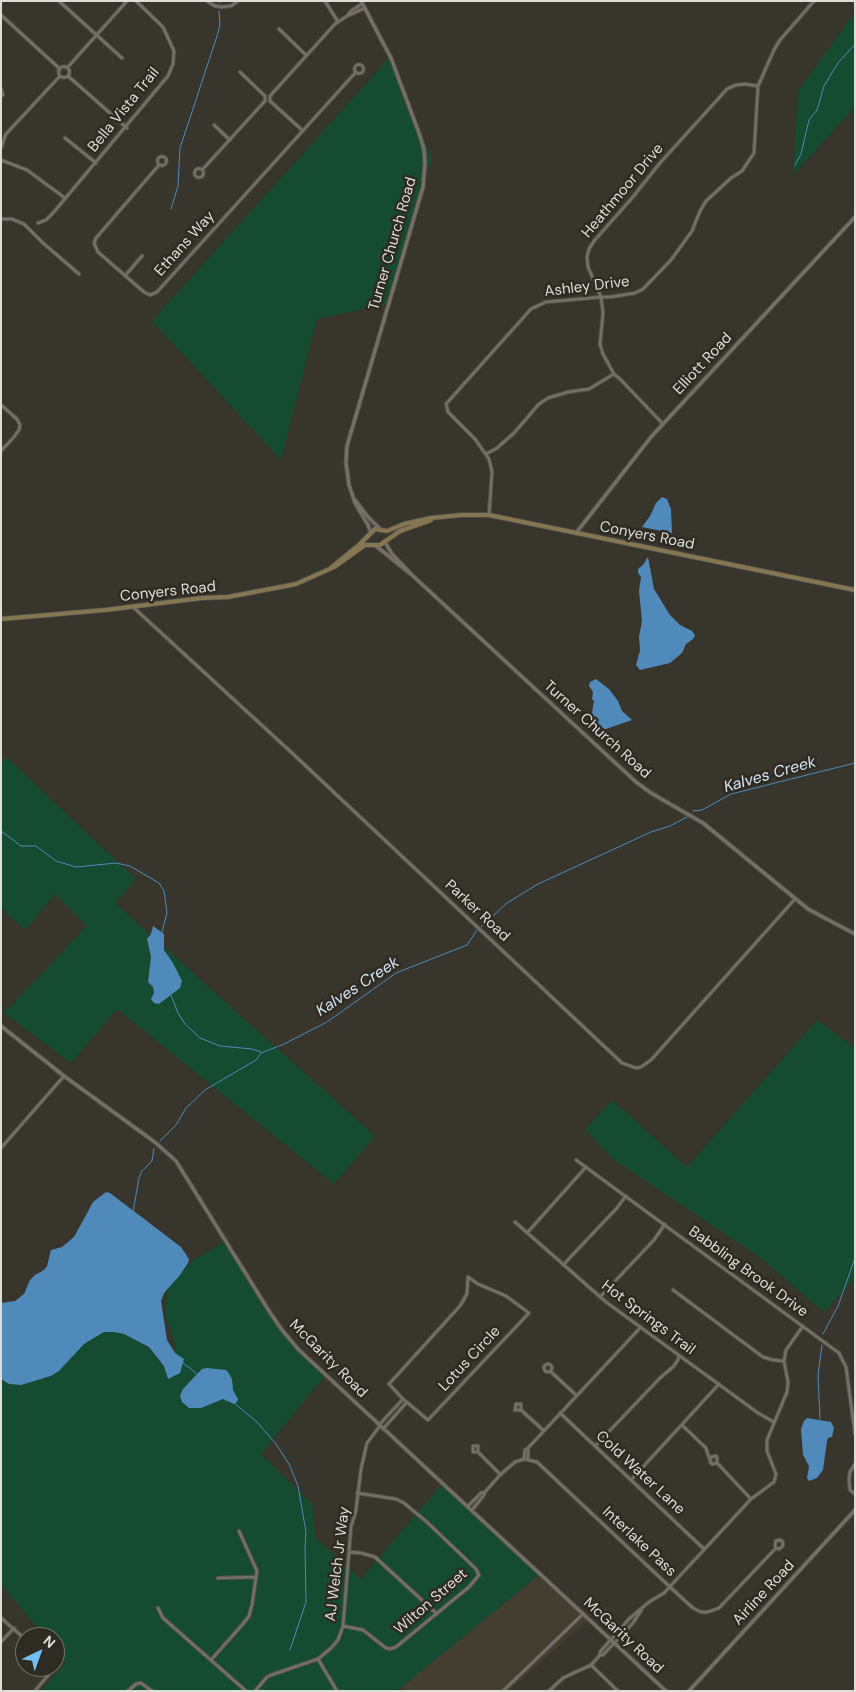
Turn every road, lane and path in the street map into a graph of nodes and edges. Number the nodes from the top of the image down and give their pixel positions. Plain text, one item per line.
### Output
1 (59, 1) edge
2 (127, 1) edge
3 (136, 1) edge
4 (207, 1) edge
5 (238, 1) edge
6 (324, 1) edge
7 (814, 1) edge
8 (362, 2) edge
9 (365, 8) junction
10 (1, 15) edge
11 (347, 16) junction
12 (338, 22) junction
13 (279, 29) dead end
14 (97, 36) junction
15 (306, 55) junction
16 (122, 58) dead end
17 (60, 68) junction
18 (67, 68) junction
19 (240, 72) dead end
20 (356, 72) dead end
21 (60, 76) junction
22 (68, 76) junction
23 (758, 86) junction
24 (1, 89) edge
25 (4, 95) dead end
26 (265, 96) junction
27 (270, 96) junction
28 (270, 100) junction
29 (265, 101) junction
30 (214, 125) dead end
31 (127, 128) junction
32 (303, 131) junction
33 (66, 138) dead end
34 (230, 140) junction
35 (1, 148) edge
36 (1, 160) edge
37 (96, 163) junction
38 (159, 165) dead end
39 (202, 170) dead end
40 (66, 198) junction
41 (855, 217) edge
42 (1, 219) edge
43 (38, 223) dead end
44 (142, 256) dead end
45 (79, 274) dead end
46 (125, 276) junction
47 (601, 297) junction
48 (614, 374) junction
49 (1, 405) edge
50 (663, 424) junction
51 (1, 451) edge
52 (486, 454) junction
53 (355, 500) junction
54 (489, 515) junction
55 (433, 518) junction
56 (382, 530) junction
57 (576, 533) junction
58 (370, 534) junction
59 (385, 541) junction
60 (374, 545) junction
61 (332, 567) junction
62 (412, 575) junction
63 (855, 590) edge
64 (133, 607) junction
65 (1, 619) edge
66 (795, 900) junction
67 (855, 934) edge
68 (1, 1026) edge
69 (64, 1076) junction
70 (1, 1148) edge
71 (576, 1160) dead end
72 (586, 1167) junction
73 (626, 1196) junction
74 (515, 1222) dead end
75 (665, 1224) junction
76 (527, 1233) junction
77 (563, 1265) junction
78 (673, 1290) dead end
79 (600, 1297) junction
80 (803, 1326) junction
81 (641, 1327) junction
82 (679, 1356) junction
83 (784, 1361) junction
84 (550, 1371) dead end
85 (719, 1384) junction
86 (855, 1386) edge
87 (848, 1387) junction
88 (576, 1395) junction
89 (403, 1399) junction
90 (407, 1402) junction
91 (521, 1410) dead end
92 (560, 1413) junction
93 (774, 1422) junction
94 (682, 1425) junction
95 (381, 1426) junction
96 (543, 1430) junction
97 (855, 1434) edge
98 (595, 1446) junction
99 (528, 1448) junction
100 (478, 1452) dead end
101 (524, 1459) junction
102 (528, 1459) junction
103 (710, 1460) junction
104 (717, 1463) junction
105 (855, 1464) edge
106 (500, 1475) junction
107 (631, 1480) junction
108 (485, 1492) junction
109 (357, 1493) junction
110 (855, 1494) edge
111 (752, 1499) junction
112 (468, 1506) junction
113 (472, 1510) junction
114 (855, 1510) edge
115 (239, 1531) dead end
116 (776, 1548) dead end
117 (704, 1549) junction
118 (349, 1552) junction
119 (256, 1577) junction
120 (218, 1578) dead end
121 (670, 1586) junction
122 (158, 1608) dead end
123 (642, 1610) junction
124 (437, 1614) junction
125 (583, 1614) junction
126 (1, 1618) edge
127 (343, 1626) junction
128 (14, 1628) joint
129 (611, 1639) junction
130 (1, 1642) edge
131 (615, 1643) junction
132 (600, 1655) junction
133 (318, 1659) junction
134 (211, 1660) junction
135 (591, 1665) junction
136 (47, 1677) edge
137 (35, 1691) edge
138 (128, 1691) edge
139 (152, 1691) edge
140 (246, 1691) edge
141 (255, 1691) edge
142 (337, 1691) edge
143 (503, 1691) edge
144 (549, 1691) edge
145 (618, 1691) edge
146 (666, 1691) edge
147 (689, 1691) edge

1 - 14 street
2 - 14 street
3 - 31 street, Bella Vista Trail
4 - 5 street
6 - 12 street
7 - 23 street, Ashley Drive
8 - 9 street, Turner Church Road
8 - 11 street
9 - 11 street
9 - 53 street, Turner Church Road
10 - 17 street
11 - 12 street
12 - 15 street
13 - 15 street
14 - 16 street
14 - 18 street
15 - 27 street
17 - 18 street
17 - 21 street
18 - 22 street
19 - 26 street
20 - 32 street, Ethans Way
21 - 22 street
21 - 35 street
22 - 31 street
23 - 47 street, Ashley Drive
23 - 47 street, Heathmoor Drive
24 - 25 street
26 - 27 street
26 - 29 street
27 - 28 street
28 - 29 street
28 - 32 street
29 - 34 street
30 - 34 street
31 - 37 street, Bella Vista Trail
32 - 46 street, Ethans Way
33 - 37 street
34 - 39 street
36 - 40 street
37 - 40 street, Bella Vista Trail
38 - 46 street, Ethans Way
40 - 43 street, Bella Vista Trail
41 - 50 street, Elliott Road
42 - 45 street
44 - 46 street
47 - 48 street, Heathmoor Drive
47 - 52 street, Ashley Drive
48 - 50 street, Heathmoor Drive
48 - 52 street
49 - 51 street
50 - 57 street, Elliott Road
52 - 54 street, Ashley Drive
53 - 56 street, Turner Church Road
53 - 58 street, Turner Church Road
54 - 55 main road, Conyers Road
54 - 57 main road, Conyers Road
55 - 56 main road, Conyers Road
55 - 59 main road, Conyers Road
56 - 58 main road
56 - 59 main road
57 - 63 main road, Conyers Road
58 - 60 main road
58 - 61 main road, Conyers Road
59 - 60 main road
59 - 62 street, Turner Church Road
60 - 61 main road, Conyers Road
60 - 62 street, Turner Church Road
61 - 64 main road, Conyers Road
62 - 66 street, Turner Church Road
64 - 65 main road, Conyers Road
64 - 66 street, Parker Road
66 - 67 street, Turner Church Road
68 - 69 street, McGarity Road
69 - 70 street
69 - 95 street, McGarity Road
71 - 72 street, Babbling Brook Drive
72 - 73 street, Babbling Brook Drive
72 - 76 street
73 - 75 street, Babbling Brook Drive
73 - 77 street
74 - 76 street, Hot Springs Trail
75 - 79 street
75 - 80 street, Babbling Brook Drive
76 - 77 street, Hot Springs Trail
77 - 79 street, Hot Springs Trail
78 - 83 street
79 - 81 street, Hot Springs Trail
80 - 83 street
80 - 87 street, Babbling Brook Drive
81 - 82 street, Hot Springs Trail
81 - 88 street
82 - 85 street, Hot Springs Trail
82 - 98 street
83 - 93 street
84 - 88 street
85 - 93 street, Hot Springs Trail
85 - 94 street
86 - 87 street
87 - 97 street, Babbling Brook Drive
88 - 92 street
89 - 90 street
89 - 90 street, Lotus Circle
89 - 95 street
90 - 95 street
91 - 96 street
92 - 96 street
92 - 98 street, Cold Water Lane
93 - 111 street
94 - 103 street
94 - 107 street
95 - 109 street, AJ Welch Jr Way
95 - 112 street, McGarity Road
96 - 99 street
98 - 107 street, Cold Water Lane
99 - 101 street
99 - 102 street
100 - 106 street
101 - 102 street
101 - 106 street
102 - 121 street, Interlake Pass
103 - 104 street
103 - 104 street
104 - 111 street
105 - 110 street
106 - 108 street
107 - 117 street, Cold Water Lane
108 - 112 street
108 - 113 street
109 - 118 street, AJ Welch Jr Way
109 - 124 street, Wilton Street
111 - 117 street
112 - 113 street, McGarity Road
113 - 125 street, McGarity Road
114 - 147 street, Airline Road
115 - 119 street
116 - 121 street, Interlake Pass
117 - 121 street
118 - 124 street
118 - 127 street, AJ Welch Jr Way
119 - 120 street
119 - 134 street
121 - 123 street
122 - 134 street
123 - 129 street
123 - 131 street
124 - 127 street, Wilton Street
125 - 129 street, McGarity Road
125 - 143 street
126 - 128 street
127 - 133 street, AJ Welch Jr Way
128 - 130 street
129 - 131 street, McGarity Road
129 - 132 street
131 - 132 street
131 - 146 street, McGarity Road
132 - 135 street
133 - 141 street, AJ Welch Jr Way
133 - 142 street
134 - 140 street
135 - 144 street
135 - 145 street
136 - 137 street
138 - 139 street

